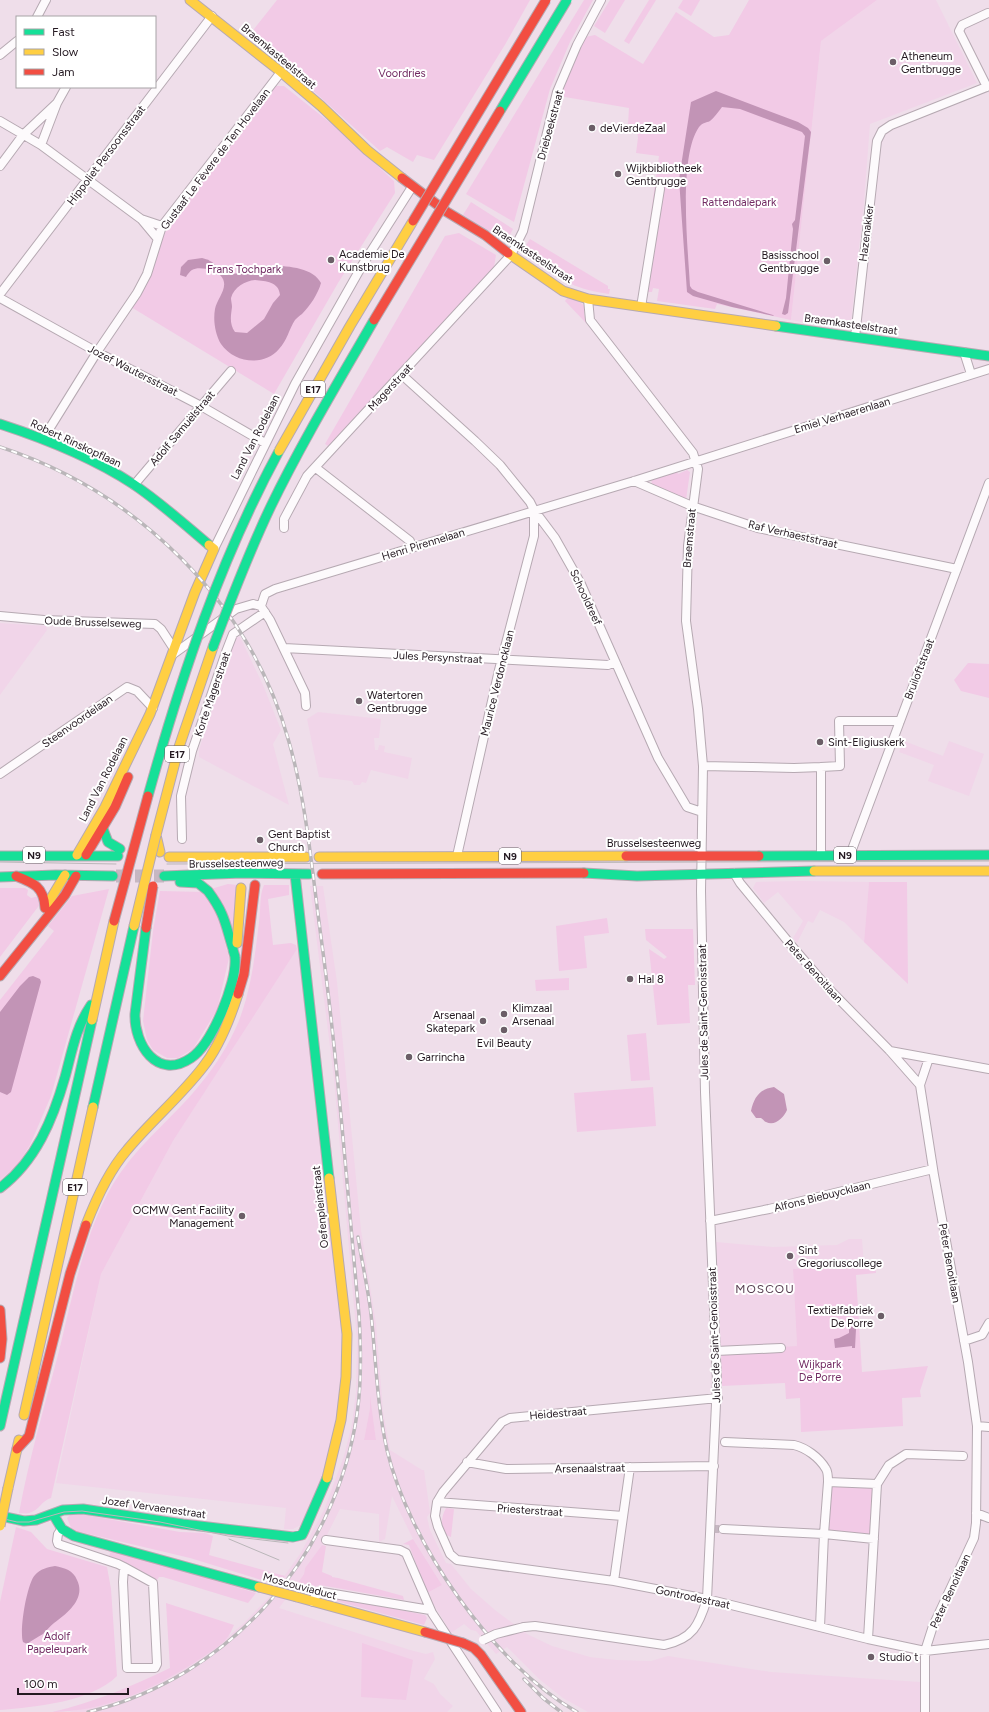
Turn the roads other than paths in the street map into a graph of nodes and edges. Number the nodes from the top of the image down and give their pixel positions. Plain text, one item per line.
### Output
1 (46, 0) edge
2 (190, 0) edge
3 (546, 0) edge
4 (567, 0) edge
5 (601, 0) edge
6 (988, 12) edge
7 (38, 16) edge
8 (212, 16) junction
9 (16, 42) edge
10 (0, 55) edge
11 (281, 72) junction
12 (988, 87) edge
13 (65, 88) edge
14 (57, 103) junction
15 (0, 121) edge
16 (23, 135) junction
17 (41, 145) junction
18 (0, 166) edge
19 (88, 180) junction
20 (412, 187) junction
21 (660, 188) dead end
22 (141, 219) junction
23 (162, 226) junction
24 (157, 238) junction
25 (511, 255) junction
26 (0, 294) edge
27 (0, 298) edge
28 (588, 299) junction
29 (641, 307) junction
30 (854, 337) junction
31 (97, 352) junction
32 (964, 352) junction
33 (989, 356) edge
34 (989, 368) edge
35 (231, 371) dead end
36 (402, 374) junction
37 (971, 374) junction
38 (201, 406) junction
39 (0, 424) edge
40 (42, 439) junction
41 (265, 443) junction
42 (695, 460) junction
43 (316, 468) junction
44 (634, 481) junction
45 (989, 483) edge
46 (134, 485) junction
47 (692, 506) junction
48 (534, 510) junction
49 (284, 528) dead end
50 (412, 548) junction
51 (214, 549) junction
52 (957, 569) junction
53 (263, 609) junction
54 (0, 616) edge
55 (284, 648) junction
56 (173, 652) junction
57 (502, 661) junction
58 (615, 662) junction
59 (306, 706) dead end
60 (151, 711) junction
61 (900, 721) junction
62 (703, 766) junction
63 (821, 767) junction
64 (0, 774) edge
65 (702, 812) junction
66 (103, 828) junction
67 (156, 835) junction
68 (182, 839) dead end
69 (701, 855) junction
70 (821, 855) junction
71 (850, 855) junction
72 (989, 855) edge
73 (0, 856) edge
74 (457, 856) junction
75 (169, 857) dead end
76 (306, 857) dead end
77 (319, 857) dead end
78 (243, 858) junction
79 (80, 864) junction
80 (989, 871) edge
81 (242, 873) junction
82 (255, 873) junction
83 (734, 873) junction
84 (295, 874) junction
85 (309, 874) dead end
86 (322, 874) dead end
87 (65, 875) junction
88 (701, 875) junction
89 (0, 876) edge
90 (16, 876) junction
91 (113, 876) tunnel mouth
92 (44, 908) junction
93 (235, 958) junction
94 (0, 969) edge
95 (0, 976) edge
96 (98, 994) junction
97 (890, 1051) junction
98 (929, 1058) junction
99 (989, 1069) edge
100 (920, 1085) junction
101 (933, 1168) junction
102 (0, 1188) edge
103 (710, 1221) junction
104 (0, 1310) edge
105 (989, 1323) edge
106 (964, 1341) junction
107 (782, 1348) dead end
108 (716, 1351) junction
109 (0, 1358) edge
110 (718, 1398) junction
111 (0, 1426) edge
112 (977, 1426) junction
113 (989, 1427) edge
114 (720, 1441) junction
115 (17, 1449) junction
116 (977, 1457) junction
117 (467, 1462) junction
118 (714, 1466) junction
119 (630, 1467) junction
120 (828, 1482) junction
121 (877, 1484) junction
122 (437, 1502) junction
123 (976, 1513) junction
124 (53, 1514) junction
125 (0, 1516) edge
126 (623, 1516) junction
127 (989, 1518) edge
128 (0, 1526) edge
129 (62, 1529) junction
130 (723, 1529) tunnel mouth
131 (305, 1531) joint
132 (824, 1534) junction
133 (874, 1538) junction
134 (326, 1540) dead end
135 (124, 1568) junction
136 (614, 1581) junction
137 (707, 1599) junction
138 (313, 1602) junction
139 (430, 1610) junction
140 (820, 1627) junction
141 (868, 1639) junction
142 (989, 1644) edge
143 (474, 1648) junction
144 (925, 1651) junction
145 (497, 1712) edge
146 (520, 1712) edge
147 (925, 1712) edge

1 - 7 street
2 - 8 main road, Braemkasteelstraat
3 - 96 main road, E17, bridge
4 - 67 main road, E17, bridge
5 - 25 street, Driebeekstraat
6 - 12 street
8 - 11 main road, Braemkasteelstraat
8 - 19 street, Hippoliet Persoonsstraat
9 - 10 street
11 - 20 main road, Braemkasteelstraat
11 - 23 street, Gustaaf Le Fèvere de Ten Hovelaan
12 - 30 street, Hazenakker
13 - 14 street
14 - 16 street
14 - 17 street
15 - 16 street
16 - 17 street
16 - 18 street
17 - 19 street
19 - 22 street
19 - 26 street, Hippoliet Persoonsstraat
20 - 25 main road, Braemkasteelstraat
20 - 41 street, Land Van Rodelaan
21 - 29 street
22 - 23 street
22 - 24 street
23 - 24 street, Gustaaf Le Fèvere de Ten Hovelaan
24 - 31 street, Gustaaf Le Fèvere de Ten Hovelaan
25 - 28 main road, Braemkasteelstraat
25 - 36 street, Magerstraat
27 - 31 street, Jozef Wautersstraat
28 - 29 main road, Braemkasteelstraat
28 - 42 street, Braemstraat
29 - 30 main road, Braemkasteelstraat
30 - 32 main road, Braemkasteelstraat
31 - 38 street, Jozef Wautersstraat
31 - 40 street, Gustaaf Le Fèvere de Ten Hovelaan
32 - 33 main road, Braemkasteelstraat
32 - 37 street
34 - 37 street, Emiel Verhaerenlaan
35 - 38 street, Adolf Samuëlstraat
36 - 43 street, Magerstraat
36 - 48 street, Schooldreef
37 - 42 street, Emiel Verhaerenlaan
38 - 41 street, Jozef Wautersstraat
38 - 46 street, Adolf Samuëlstraat
39 - 40 main road, Robert Rinskopflaan
40 - 46 main road, Robert Rinskopflaan
41 - 51 street, Land Van Rodelaan
42 - 44 street, Henri Pirennelaan
42 - 47 street, Braemstraat
43 - 49 street, Magerstraat
43 - 50 street
44 - 47 street, Raf Verhaeststraat
44 - 48 street, Henri Pirennelaan
45 - 52 street, Bruiloftstraat
46 - 51 main road, Robert Rinskopflaan
47 - 52 street, Raf Verhaeststraat
47 - 62 street, Braemstraat
48 - 50 street, Henri Pirennelaan
48 - 57 street, Maurice Verdoncklaan
48 - 58 street, Schooldreef
50 - 53 street, Henri Pirennelaan
51 - 56 main road, Land Van Rodelaan
52 - 61 street, Bruiloftstraat
53 - 55 street
53 - 56 street
53 - 68 street, Korte Magerstraat
54 - 56 street, Oude Brusselseweg
55 - 57 street, Jules Persynstraat
55 - 59 street
56 - 60 main road, Land Van Rodelaan
57 - 58 street, Jules Persynstraat
57 - 74 street, Maurice Verdoncklaan
58 - 65 street, Schooldreef
60 - 64 street, Steenvoordelaan
60 - 66 main road, Land Van Rodelaan
60 - 79 main road, Land Van Rodelaan
61 - 63 street
61 - 71 street, Bruiloftstraat
62 - 63 street
62 - 65 street, Braemstraat
63 - 70 street
65 - 69 street
66 - 79 main road, Land Van Rodelaan
66 - 79 main road, N9
67 - 93 main road, bridge
67 - 115 main road, E17, bridge
69 - 70 main road, Brusselsesteenweg / N9
69 - 74 main road, Brusselsesteenweg / N9
69 - 88 street, Jules de Saint-Genoisstraat
70 - 71 main road, Brusselsesteenweg / N9
71 - 72 main road, Brusselsesteenweg / N9
73 - 79 main road, N9
74 - 77 main road, Brusselsesteenweg / N9
75 - 78 main road, Brusselsesteenweg
76 - 78 main road, Brusselsesteenweg
78 - 81 main road
78 - 82 main road
79 - 87 main road
79 - 87 main road, N9
79 - 91 main road, N9
79 - 95 main road
80 - 83 main road, N9
81 - 82 main road, Brusselsesteenweg
81 - 93 main road
81 - 93 main road, Brusselsesteenweg
82 - 84 main road, Brusselsesteenweg
82 - 115 main road
83 - 88 main road, N9
83 - 97 street, Peter Benoitlaan
84 - 85 main road, Brusselsesteenweg
84 - 131 main road, Oefenpleinstraat
86 - 88 main road, N9
87 - 90 main road, N9
87 - 92 main road
88 - 103 street, Jules de Saint-Genoisstraat
89 - 90 main road, N9
90 - 92 main road, N9
92 - 94 main road
96 - 102 main road, E17
96 - 111 main road, E17
97 - 98 street
97 - 100 street, Peter Benoitlaan
98 - 99 street
98 - 100 street
100 - 101 street, Peter Benoitlaan
101 - 103 street, Alfons Biebuycklaan
101 - 106 street, Peter Benoitlaan
103 - 108 street, Jules de Saint-Genoisstraat
104 - 109 main road
105 - 106 street
106 - 112 street, Peter Benoitlaan
107 - 108 street
108 - 110 street, Jules de Saint-Genoisstraat
110 - 114 street, Jules de Saint-Genoisstraat
110 - 117 street, Heidestraat
112 - 113 street
112 - 116 street, Peter Benoitlaan
114 - 118 street, Jules de Saint-Genoisstraat
114 - 120 street
115 - 128 main road, E17, bridge
116 - 121 street
116 - 123 street, Peter Benoitlaan
117 - 119 street, Arsenaalstraat
117 - 122 street, Heidestraat
118 - 119 street, Arsenaalstraat
118 - 137 street, Jules de Saint-Genoisstraat
119 - 126 street
120 - 121 street
120 - 132 street
121 - 133 street
122 - 126 street, Priesterstraat
122 - 136 street, Gontrodestraat
123 - 127 street
123 - 144 street, Peter Benoitlaan
124 - 125 main road, Jozef Vervaenestraat
124 - 129 main road
124 - 131 main road, Jozef Vervaenestraat
126 - 136 street
129 - 135 street
129 - 138 main road, Moscouviaduct, bridge
130 - 132 street
132 - 133 street
132 - 140 street
133 - 141 street
134 - 139 street
135 - 135 street
136 - 137 street, Gontrodestraat
137 - 140 street, Gontrodestraat
137 - 143 street, Jules de Saint-Genoisstraat, bridge
138 - 139 street
138 - 143 main road, Moscouviaduct, bridge
139 - 145 street
140 - 141 street, Gontrodestraat
141 - 144 street, Gontrodestraat
142 - 144 street, Gontrodestraat
143 - 146 main road, Moscouviaduct
144 - 147 street, Peter Benoitlaan

